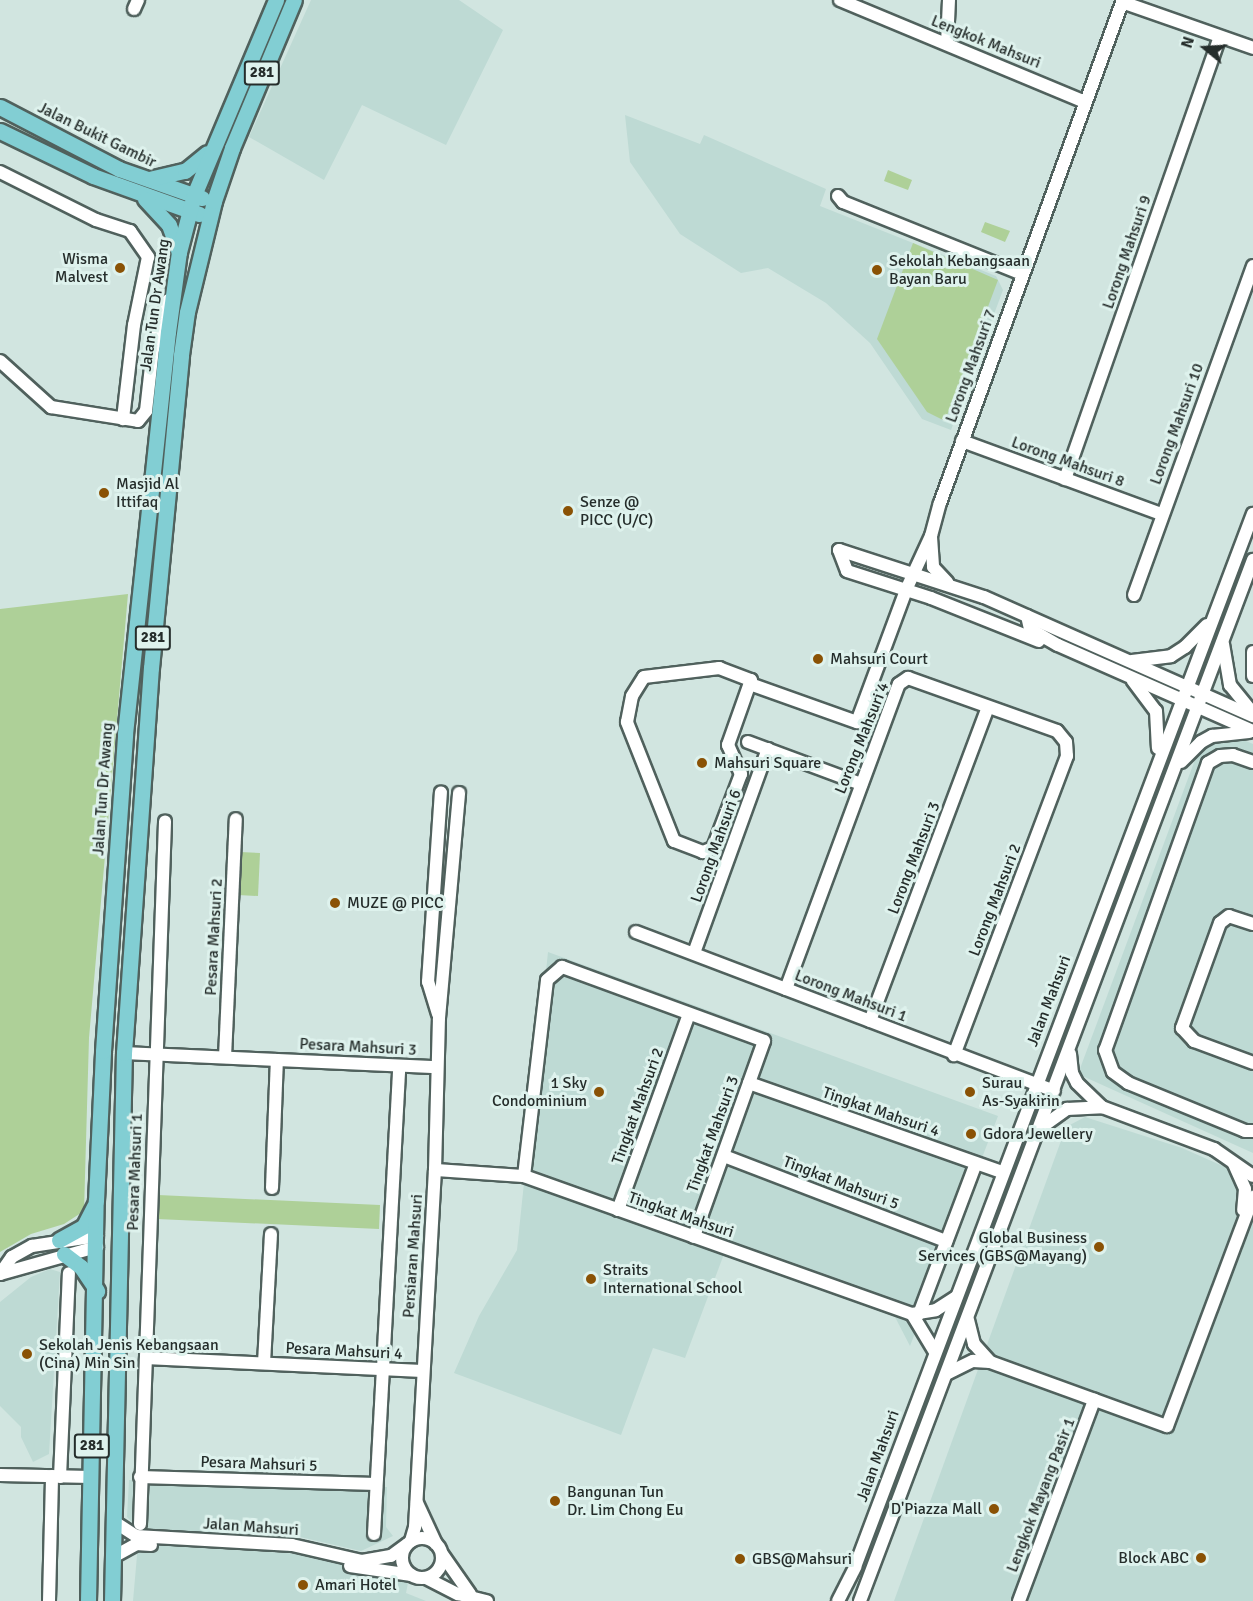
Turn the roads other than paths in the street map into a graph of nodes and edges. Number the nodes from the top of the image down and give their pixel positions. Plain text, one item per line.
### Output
1 (276, 0) edge
2 (294, 0) edge
3 (840, 0) edge
4 (949, 0) edge
5 (1122, 1) edge
6 (1220, 37) junction
7 (947, 44) junction
8 (1253, 48) edge
9 (1086, 102) junction
10 (0, 107) edge
11 (0, 131) edge
12 (214, 142) junction
13 (0, 172) edge
14 (146, 180) junction
15 (140, 195) junction
16 (194, 195) junction
17 (838, 196) dead end
18 (214, 201) junction
19 (189, 211) junction
20 (210, 217) junction
21 (178, 252) junction
22 (1253, 266) edge
23 (1022, 274) junction
24 (173, 291) junction
25 (0, 361) edge
26 (123, 419) junction
27 (962, 441) junction
28 (1065, 479) junction
29 (1162, 514) junction
30 (1253, 514) edge
31 (931, 536) junction
32 (1253, 560) edge
33 (913, 574) junction
34 (947, 582) junction
35 (906, 590) junction
36 (1134, 595) dead end
37 (1215, 615) junction
38 (1027, 616) junction
39 (1223, 640) junction
40 (1058, 645) junction
41 (1253, 652) edge
42 (1131, 661) junction
43 (1252, 673) edge
44 (1128, 675) junction
45 (750, 684) junction
46 (1187, 686) junction
47 (1203, 693) junction
48 (1181, 699) junction
49 (1198, 706) junction
50 (988, 707) junction
51 (1253, 714) edge
52 (1253, 732) edge
53 (748, 742) dead end
54 (768, 749) junction
55 (1067, 756) joint
56 (1158, 759) junction
57 (1253, 762) edge
58 (1171, 781) junction
59 (861, 784) junction
60 (441, 792) dead end
61 (459, 793) dead end
62 (236, 819) dead end
63 (165, 821) dead end
64 (1253, 924) edge
65 (636, 932) dead end
66 (694, 954) junction
67 (786, 989) junction
68 (689, 1014) junction
69 (439, 1018) junction
70 (870, 1021) junction
71 (1071, 1047) junction
72 (124, 1053) junction
73 (155, 1054) junction
74 (954, 1054) junction
75 (225, 1057) junction
76 (277, 1060) junction
77 (1253, 1063) edge
78 (399, 1067) junction
79 (437, 1067) junction
80 (749, 1083) junction
81 (1035, 1084) junction
82 (1054, 1091) junction
83 (1102, 1107) junction
84 (1039, 1130) junction
85 (1253, 1131) edge
86 (724, 1156) junction
87 (1227, 1156) junction
88 (976, 1163) junction
89 (435, 1170) junction
90 (1002, 1172) junction
91 (524, 1176) junction
92 (1253, 1176) edge
93 (272, 1188) dead end
94 (1253, 1197) edge
95 (96, 1200) junction
96 (618, 1210) junction
97 (119, 1214) junction
98 (1246, 1217) edge
99 (272, 1234) dead end
100 (694, 1237) junction
101 (101, 1241) junction
102 (946, 1241) junction
103 (61, 1247) junction
104 (117, 1265) junction
105 (69, 1273) dead end
106 (0, 1274) edge
107 (97, 1291) junction
108 (956, 1297) junction
109 (915, 1314) junction
110 (968, 1319) junction
111 (935, 1352) junction
112 (146, 1358) junction
113 (990, 1362) junction
114 (264, 1363) junction
115 (381, 1369) junction
116 (422, 1371) junction
117 (948, 1374) junction
118 (1094, 1400) junction
119 (0, 1475) edge
120 (56, 1476) junction
121 (91, 1477) junction
122 (140, 1477) junction
123 (376, 1484) junction
124 (414, 1496) junction
125 (113, 1521) junction
126 (374, 1534) dead end
127 (137, 1535) junction
128 (408, 1543) junction
129 (438, 1547) junction
130 (113, 1557) junction
131 (362, 1565) junction
132 (411, 1575) junction
133 (426, 1578) junction
134 (470, 1594) junction
135 (49, 1601) edge
136 (88, 1601) edge
137 (112, 1601) edge
138 (487, 1601) edge
139 (838, 1601) edge
140 (860, 1601) edge
141 (1019, 1601) edge

1 - 12 main road, Jalan Tun Dr Awang / 281
2 - 18 main road, Jalan Tun Dr Awang / 281
3 - 7 street, Lengkok Mahsuri
4 - 7 street
5 - 6 street
5 - 9 street, Lorong Mahsuri 7
6 - 8 street
6 - 28 street, Lorong Mahsuri 9
7 - 9 street, Lengkok Mahsuri
9 - 23 street, Lorong Mahsuri 7
10 - 14 main road, Jalan Bukit Gambir
11 - 15 main road
12 - 14 main road
12 - 16 main road, Jalan Tun Dr Awang / 281
13 - 26 street
14 - 16 main road, Jalan Bukit Gambir
15 - 19 main road
15 - 21 main road
16 - 18 main road, Jalan Bukit Gambir
16 - 19 main road, Jalan Tun Dr Awang / 281
17 - 23 street
18 - 20 main road, Jalan Tun Dr Awang / 281
19 - 20 main road
19 - 21 main road, Jalan Tun Dr Awang / 281
20 - 72 main road, Jalan Tun Dr Awang / 281
21 - 24 main road, Jalan Tun Dr Awang / 281
22 - 29 street, Lorong Mahsuri 10
23 - 27 street, Lorong Mahsuri 7
24 - 26 street
24 - 95 main road, Jalan Tun Dr Awang / 281
25 - 26 street
27 - 28 street, Lorong Mahsuri 8
27 - 31 street, Lorong Mahsuri 7
28 - 29 street, Lorong Mahsuri 8
29 - 36 street, Lorong Mahsuri 10
30 - 37 street, Jalan Mahsuri
31 - 33 street, Lorong Mahsuri 7
31 - 34 street
32 - 39 street
33 - 34 street
33 - 35 street, Lorong Mahsuri 7
33 - 35 street
34 - 38 street
35 - 40 street
35 - 45 street, Lorong Mahsuri 7
37 - 42 street
37 - 46 street, Jalan Mahsuri
38 - 40 street
38 - 42 street
39 - 47 street
39 - 51 street
40 - 44 street
41 - 43 street
42 - 46 street
44 - 48 street
44 - 56 street
45 - 45 street
46 - 47 street
46 - 48 street, Jalan Mahsuri
47 - 49 street
47 - 51 street
48 - 49 street
48 - 56 street, Jalan Mahsuri
49 - 52 street
49 - 58 street
50 - 55 street, Lorong Mahsuri 4
50 - 59 street, Lorong Mahsuri 4
50 - 70 street, Lorong Mahsuri 3
52 - 58 street
53 - 54 street
54 - 59 street
54 - 66 street, Lorong Mahsuri 6
55 - 74 street, Lorong Mahsuri 2
56 - 81 street, Jalan Mahsuri
57 - 85 street
58 - 71 street
59 - 67 street, Lorong Mahsuri 4
60 - 69 street, Persiaran Mahsuri
61 - 69 street, Persiaran Mahsuri
62 - 75 street, Pesara Mahsuri 2
63 - 73 street, Pesara Mahsuri 1
64 - 77 street
65 - 66 street, Lorong Mahsuri 1
66 - 67 street, Lorong Mahsuri 1
67 - 70 street, Lorong Mahsuri 1
68 - 80 street, Tingkat Mahsuri 3
68 - 91 street
68 - 96 street, Tingkat Mahsuri 2
69 - 79 street, Persiaran Mahsuri
70 - 74 street, Lorong Mahsuri 1
71 - 82 street
71 - 83 street
72 - 73 street, Pesara Mahsuri 3
72 - 97 main road, Jalan Tun Dr Awang / 281
73 - 75 street, Pesara Mahsuri 3
73 - 112 street, Pesara Mahsuri 1
74 - 81 street, Lorong Mahsuri 1
75 - 76 street, Pesara Mahsuri 3
76 - 78 street, Pesara Mahsuri 3
76 - 93 street, Pesara Mahsuri 3
78 - 79 street, Pesara Mahsuri 3
78 - 115 street
79 - 89 street, Persiaran Mahsuri
80 - 86 street, Tingkat Mahsuri 3
80 - 88 street, Tingkat Mahsuri 4
81 - 82 street, Lorong Mahsuri 1
81 - 90 street, Jalan Mahsuri
82 - 84 street
83 - 84 street
83 - 87 street
84 - 110 street
86 - 100 street, Tingkat Mahsuri 3
86 - 102 street, Tingkat Mahsuri 5
87 - 92 street
87 - 98 street
88 - 90 street, Tingkat Mahsuri 4
88 - 102 street
89 - 91 street, Tingkat Mahsuri
89 - 116 street, Persiaran Mahsuri
90 - 108 street, Jalan Mahsuri
91 - 96 street, Tingkat Mahsuri
94 - 98 street
95 - 101 main road, Jalan Tun Dr Awang / 281
95 - 103 main road
96 - 100 street, Tingkat Mahsuri
97 - 101 main road
97 - 104 main road, Jalan Tun Dr Awang / 281
98 - 118 street
99 - 114 street, Pesara Mahsuri 4
100 - 109 street, Tingkat Mahsuri
101 - 103 street
101 - 104 main road
101 - 107 main road, Jalan Tun Dr Awang / 281
102 - 109 street
103 - 106 street
103 - 107 main road
104 - 125 main road, Jalan Tun Dr Awang / 281
105 - 120 street
107 - 121 main road, Jalan Tun Dr Awang / 281
108 - 109 street
108 - 111 street, Jalan Mahsuri
109 - 111 street
110 - 113 street
110 - 117 street
111 - 139 street, Jalan Mahsuri
112 - 114 street, Pesara Mahsuri 4
112 - 122 street, Pesara Mahsuri 1
113 - 117 street
113 - 118 street
114 - 115 street, Pesara Mahsuri 4
115 - 116 street, Pesara Mahsuri 4
115 - 123 street
116 - 124 street, Persiaran Mahsuri
117 - 140 street
118 - 141 street, Lengkok Mayang Pasir 1
119 - 120 street
120 - 121 street
120 - 135 street
121 - 136 main road, Jalan Tun Dr Awang / 281
122 - 123 street, Pesara Mahsuri 5
122 - 127 street, Pesara Mahsuri 1
123 - 126 street
124 - 128 street, Persiaran Mahsuri
124 - 129 street, Persiaran Mahsuri
125 - 127 street
125 - 130 main road, Jalan Tun Dr Awang / 281
127 - 130 street
127 - 131 street, Jalan Mahsuri
128 - 129 street
128 - 131 street
128 - 132 street
129 - 133 street
129 - 134 street, Persiaran Mahsuri
130 - 137 main road, Jalan Tun Dr Awang / 281
131 - 132 street, Jalan Mahsuri
132 - 133 street
133 - 134 street
134 - 138 street

